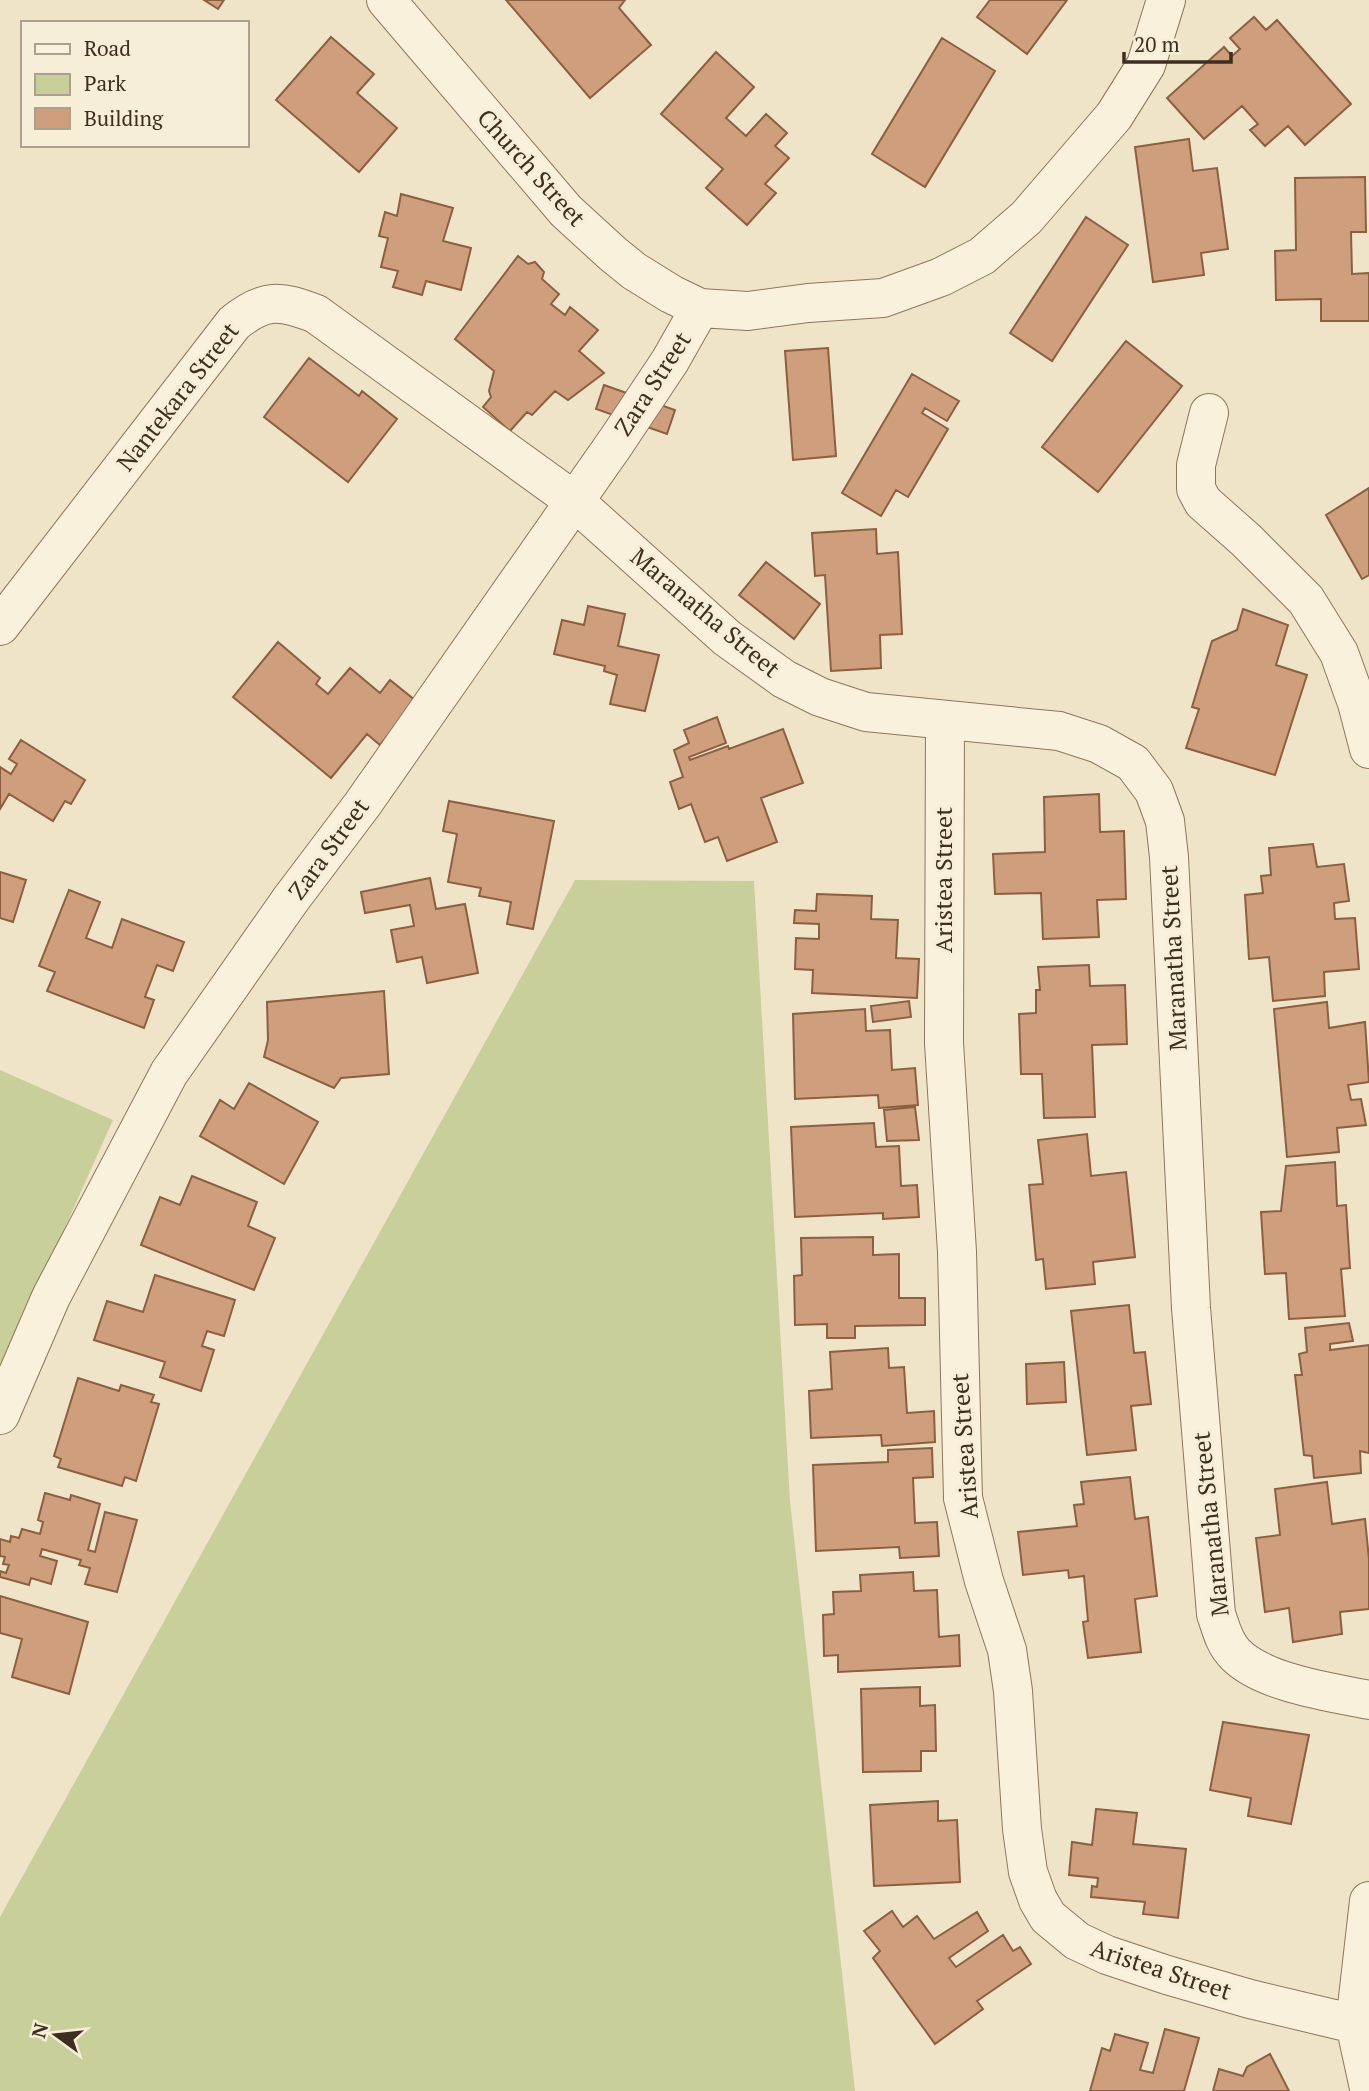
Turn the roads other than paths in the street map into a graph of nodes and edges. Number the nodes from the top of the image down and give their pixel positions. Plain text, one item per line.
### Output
1 (386, 0) edge
2 (1166, 0) edge
3 (700, 308) junction
4 (1209, 414) dead end
5 (573, 500) junction
6 (0, 626) edge
7 (945, 721) junction
8 (1369, 749) edge
9 (0, 1415) edge
10 (1369, 1700) edge
11 (1369, 1901) edge
12 (1355, 2024) junction
13 (1369, 2088) edge

1 - 3 street, Church Street
2 - 3 street
3 - 5 street, Zara Street
4 - 8 street
5 - 6 street, Nantekara Street
5 - 7 street, Maranatha Street
5 - 9 street, Zara Street
7 - 10 street, Maranatha Street
7 - 12 street, Aristea Street
11 - 12 street
12 - 13 street

